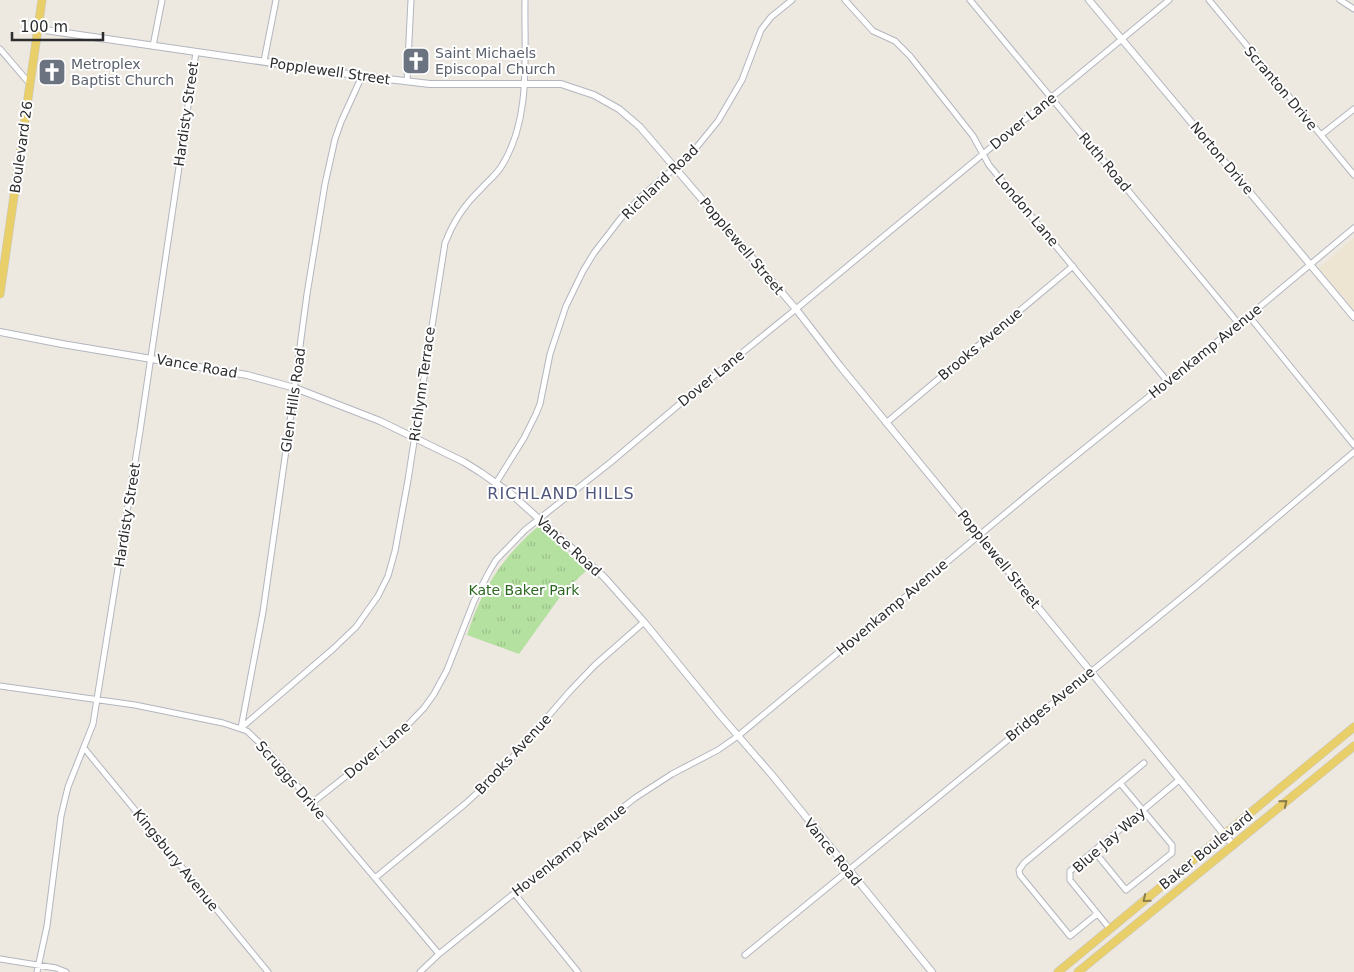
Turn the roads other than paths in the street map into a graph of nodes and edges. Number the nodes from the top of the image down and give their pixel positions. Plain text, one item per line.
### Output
1 (42, 0) edge
2 (162, 0) edge
3 (276, 0) edge
4 (411, 0) edge
5 (525, 0) edge
6 (792, 0) edge
7 (845, 0) edge
8 (970, 0) edge
9 (1090, 0) edge
10 (1169, 0) edge
11 (1209, 0) edge
12 (1340, 0) edge
13 (1354, 9) edge
14 (38, 29) junction
15 (1122, 39) junction
16 (153, 46) junction
17 (0, 49) edge
18 (196, 52) junction
19 (264, 61) junction
20 (362, 76) junction
21 (407, 81) junction
22 (30, 84) junction
23 (524, 84) junction
24 (1052, 98) junction
25 (1354, 109) edge
26 (1321, 135) junction
27 (983, 154) junction
28 (675, 167) junction
29 (1354, 175) edge
30 (1354, 228) edge
31 (1310, 264) junction
32 (1073, 266) junction
33 (0, 294) edge
34 (796, 309) junction
35 (1249, 316) junction
36 (1354, 317) edge
37 (1239, 324) junction
38 (0, 332) edge
39 (151, 358) junction
40 (1168, 382) junction
41 (294, 388) junction
42 (886, 423) junction
43 (414, 437) junction
44 (1354, 445) edge
45 (1354, 452) edge
46 (496, 483) junction
47 (539, 518) junction
48 (979, 535) junction
49 (644, 622) junction
50 (1090, 672) junction
51 (0, 686) edge
52 (97, 699) junction
53 (1354, 727) edge
54 (241, 728) junction
55 (738, 736) junction
56 (1354, 746) edge
57 (84, 748) junction
58 (1144, 763) dead end
59 (1179, 780) junction
60 (1120, 783) junction
61 (312, 803) junction
62 (1143, 810) junction
63 (1225, 835) junction
64 (1233, 845) junction
65 (1094, 852) junction
66 (848, 870) junction
67 (375, 878) junction
68 (514, 893) junction
69 (1097, 914) junction
70 (1110, 929) junction
71 (439, 954) junction
72 (745, 955) dead end
73 (0, 959) edge
74 (38, 964) junction
75 (37, 972) edge
76 (66, 972) edge
77 (268, 972) edge
78 (420, 972) edge
79 (578, 972) edge
80 (932, 972) edge
81 (1058, 972) edge
82 (1078, 972) edge

1 - 14 main road, Boulevard 26
2 - 16 street
3 - 19 street
4 - 21 street
5 - 23 street, Richlynn Terrace
6 - 28 street, Richland Road
7 - 27 street, London Lane
8 - 24 street, Ruth Road
9 - 15 street, Norton Drive
10 - 15 street, Dover Lane
11 - 26 street, Scranton Drive
12 - 13 street
14 - 16 street, Popplewell Street
14 - 22 main road, Boulevard 26
15 - 24 street, Dover Lane
15 - 31 street, Norton Drive
16 - 18 street, Popplewell Street
17 - 22 street
18 - 19 street, Popplewell Street
18 - 39 street, Hardisty Street
19 - 20 street, Popplewell Street
20 - 21 street, Popplewell Street
20 - 41 street, Glen Hills Road
21 - 23 street, Popplewell Street
22 - 33 main road, Boulevard 26
23 - 28 street, Popplewell Street
23 - 43 street, Richlynn Terrace
24 - 27 street, Dover Lane
24 - 37 street, Ruth Road
25 - 26 street
26 - 29 street, Scranton Drive
27 - 32 street, London Lane
27 - 34 street, Dover Lane
28 - 34 street, Popplewell Street
28 - 46 street, Richland Road
30 - 31 street, Hovenkamp Avenue
31 - 35 street, Hovenkamp Avenue
31 - 36 street, Norton Drive
32 - 40 street, London Lane
32 - 42 street, Brooks Avenue
34 - 42 street, Popplewell Street
34 - 47 street, Dover Lane
35 - 37 street, Hovenkamp Avenue
35 - 44 street
37 - 40 street, Hovenkamp Avenue
38 - 39 street, Vance Road
39 - 41 street, Vance Road
39 - 52 street, Hardisty Street
40 - 48 street, Hovenkamp Avenue
41 - 43 street, Vance Road
41 - 54 street, Glen Hills Road
42 - 48 street, Popplewell Street
43 - 46 street, Vance Road
43 - 54 street, Richlynn Terrace
45 - 50 street, Bridges Avenue
46 - 47 street, Vance Road
47 - 49 street, Vance Road
47 - 61 street, Dover Lane
48 - 50 street, Popplewell Street
48 - 55 street, Hovenkamp Avenue
49 - 55 street, Vance Road
49 - 67 street, Brooks Avenue
50 - 59 street, Popplewell Street
50 - 66 street, Bridges Avenue
51 - 52 street, Scruggs Drive
52 - 54 street, Scruggs Drive
52 - 57 street, Hardisty Street
53 - 63 main road, Baker Boulevard
54 - 61 street, Scruggs Drive
55 - 66 street, Vance Road
55 - 68 street, Hovenkamp Avenue
64 -> 56 main road, Baker Boulevard
57 - 74 street, Hardisty Street
57 - 77 street, Kingsbury Avenue
58 - 60 street
59 - 62 street, Blue Jay Way
59 - 63 street, Popplewell Street
60 - 62 street
60 - 69 street
61 - 67 street, Scruggs Drive
62 - 65 street, Blue Jay Way
62 - 65 street
63 - 64 street, Popplewell Street
63 -> 70 main road, Baker Boulevard
64 - 82 main road, Baker Boulevard
65 - 69 street, Blue Jay Way
66 - 72 street, Bridges Avenue
66 - 80 street, Vance Road
67 - 71 street, Scruggs Drive
68 - 71 street, Hovenkamp Avenue
68 - 79 street
69 - 70 street, Blue Jay Way
70 - 81 main road, Baker Boulevard
71 - 78 street, Hovenkamp Avenue
73 - 74 street
74 - 75 street, Hardisty Street
74 - 76 street

